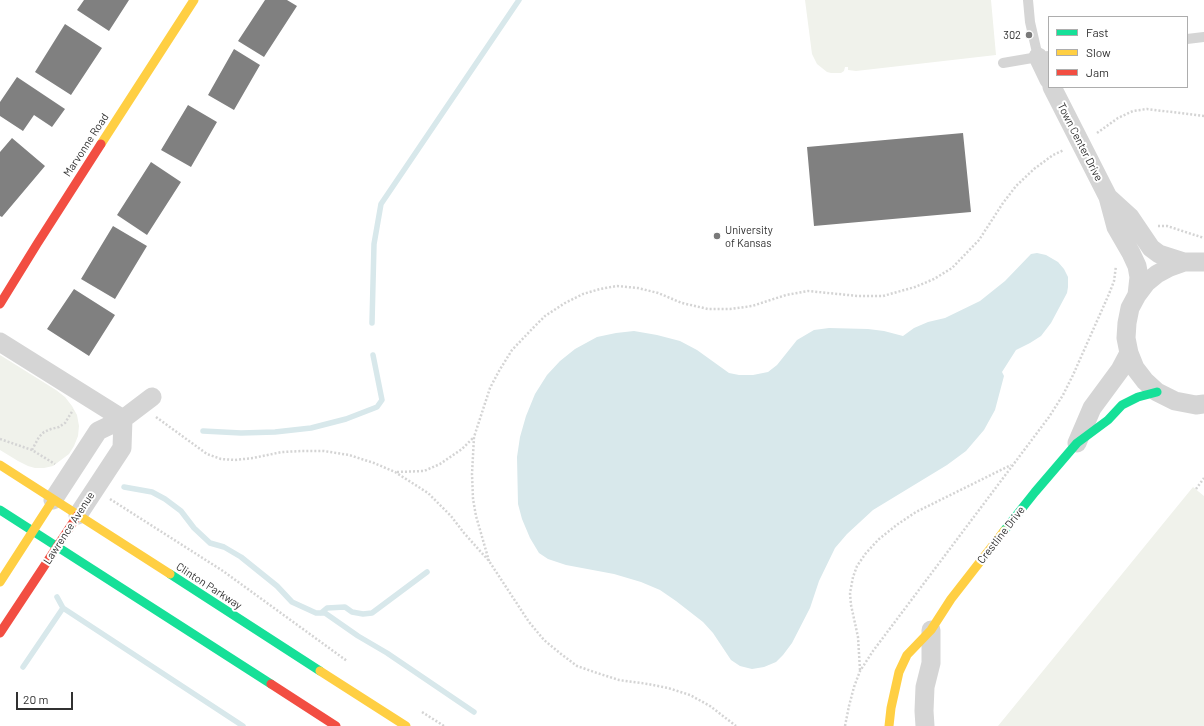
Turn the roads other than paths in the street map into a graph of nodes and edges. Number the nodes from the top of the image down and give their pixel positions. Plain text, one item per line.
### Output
1 (194, 0) edge
2 (1028, 0) edge
3 (1204, 38) edge
4 (1188, 39) edge
5 (1043, 56) edge
6 (1003, 63) dead end
7 (1048, 76) edge
8 (1053, 88) edge
9 (1108, 197) junction
10 (1184, 262) junction
11 (1204, 262) edge
12 (1137, 295) junction
13 (0, 304) edge
14 (0, 342) edge
15 (1129, 353) junction
16 (1157, 392) junction
17 (145, 402) road end
18 (1204, 404) edge
19 (123, 419) junction
20 (1077, 443) junction
21 (0, 465) edge
22 (53, 500) junction
23 (0, 510) edge
24 (78, 515) junction
25 (33, 531) junction
26 (57, 546) junction
27 (0, 582) edge
28 (931, 630) junction
29 (0, 633) edge
30 (336, 726) edge
31 (406, 726) edge
32 (889, 726) edge
33 (925, 726) edge

1 - 13 street, Marvonne Road
2 - 5 lane
3 - 4 lane
5 - 6 lane
5 - 7 street
8 - 9 street, Town Center Drive
9 - 10 street, Town Center Drive
9 - 12 street, Town Center Drive
10 - 11 street
10 - 12 street
12 - 15 street
14 - 19 street
15 - 16 street
15 - 20 street, Crestline Drive
16 - 18 street
16 - 20 street, Crestline Drive
17 - 19 street
19 - 22 street
19 - 24 street, Lawrence Avenue
20 - 28 street, Crestline Drive
21 - 22 street, Clinton Parkway
22 - 24 street, Clinton Parkway
22 - 25 street
23 - 25 street
24 - 26 street, Lawrence Avenue
24 - 31 street, Clinton Parkway
25 - 26 street
25 - 27 street
26 - 29 street, Lawrence Avenue
26 - 30 street
28 - 32 street, Crestline Drive
28 - 33 street

